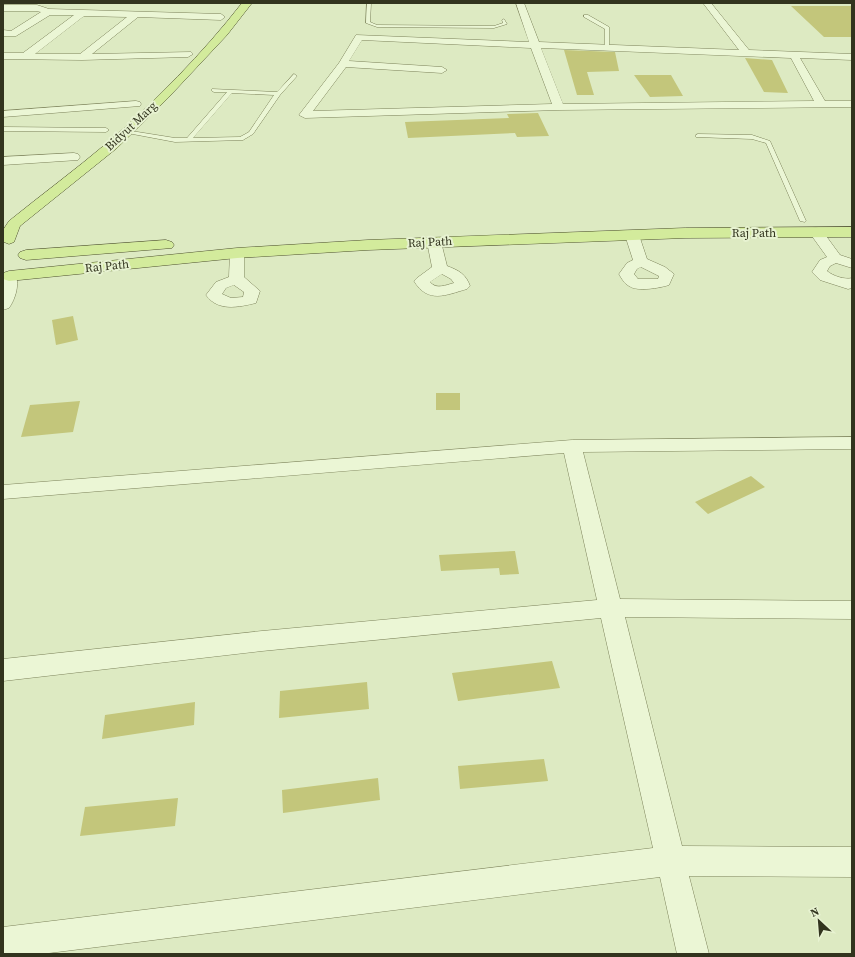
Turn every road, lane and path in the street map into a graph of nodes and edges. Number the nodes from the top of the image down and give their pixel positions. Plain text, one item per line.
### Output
1 (233, 3) edge
2 (247, 3) edge
3 (369, 3) edge
4 (520, 3) edge
5 (707, 3) edge
6 (3, 8) edge
7 (48, 12) junction
8 (82, 13) junction
9 (135, 15) junction
10 (586, 16) dead end
11 (221, 17) junction
12 (504, 20) dead end
13 (3, 34) edge
14 (535, 45) junction
15 (607, 48) junction
16 (746, 53) junction
17 (188, 54) junction
18 (794, 55) junction
19 (3, 56) edge
20 (24, 57) junction
21 (82, 57) junction
22 (852, 57) edge
23 (343, 64) junction
24 (442, 70) dead end
25 (172, 71) dead end
26 (294, 76) dead end
27 (214, 90) dead end
28 (231, 91) junction
29 (278, 94) junction
30 (140, 101) joint
31 (821, 104) junction
32 (852, 104) edge
33 (559, 107) junction
34 (3, 114) edge
35 (3, 129) edge
36 (106, 130) junction
37 (125, 132) junction
38 (698, 136) dead end
39 (188, 140) junction
40 (74, 157) junction
41 (3, 161) edge
42 (62, 167) dead end
43 (803, 221) junction
44 (852, 221) edge
45 (816, 232) junction
46 (852, 232) edge
47 (632, 235) junction
48 (6, 238) edge
49 (434, 242) junction
50 (237, 253) junction
51 (26, 255) junction
52 (835, 258) junction
53 (641, 262) dead end
54 (852, 264) edge
55 (440, 270) dead end
56 (236, 279) dead end
57 (6, 283) edge
58 (852, 283) edge
59 (3, 305) edge
60 (852, 443) edge
61 (572, 446) junction
62 (3, 492) edge
63 (611, 608) junction
64 (852, 610) edge
65 (3, 670) edge
66 (671, 861) junction
67 (852, 862) edge
68 (3, 943) edge
69 (693, 954) edge

1 - 11 main road
2 - 37 main road, Bidyut Marg
3 - 12 lane
4 - 14 street
5 - 16 street
6 - 7 street
7 - 8 street
7 - 13 street
8 - 9 street
8 - 20 street
9 - 11 street
9 - 21 street
10 - 15 lane
11 - 17 main road
14 - 15 street
14 - 23 street
14 - 33 street
15 - 16 street
16 - 18 street
17 - 21 street
17 - 25 main road
18 - 22 street
18 - 31 street
19 - 20 street
20 - 21 street
23 - 24 street
23 - 33 street
26 - 29 lane
27 - 28 lane
28 - 29 lane
28 - 39 lane
29 - 39 lane
30 - 34 street
30 - 36 main road, Bidyut Marg
31 - 32 street
31 - 33 street
35 - 36 lane
36 - 40 main road, Bidyut Marg
37 - 39 lane
37 - 48 main road, Bidyut Marg
38 - 43 lane
40 - 41 street
40 - 42 main road, Bidyut Marg
43 - 44 main road, Raj Path
43 - 51 main road, Raj Path
45 - 46 main road, Raj Path
45 - 47 main road, Raj Path
45 - 52 street
47 - 49 main road, Raj Path
47 - 53 street
48 - 51 main road
49 - 50 main road, Raj Path
49 - 55 street
50 - 56 street
50 - 57 main road, Raj Path
51 - 57 main road
52 - 54 street
52 - 58 street
57 - 59 street
60 - 61 street
61 - 62 street
61 - 63 street
63 - 64 street
63 - 65 street
63 - 66 street
66 - 67 street
66 - 68 street
66 - 69 street

